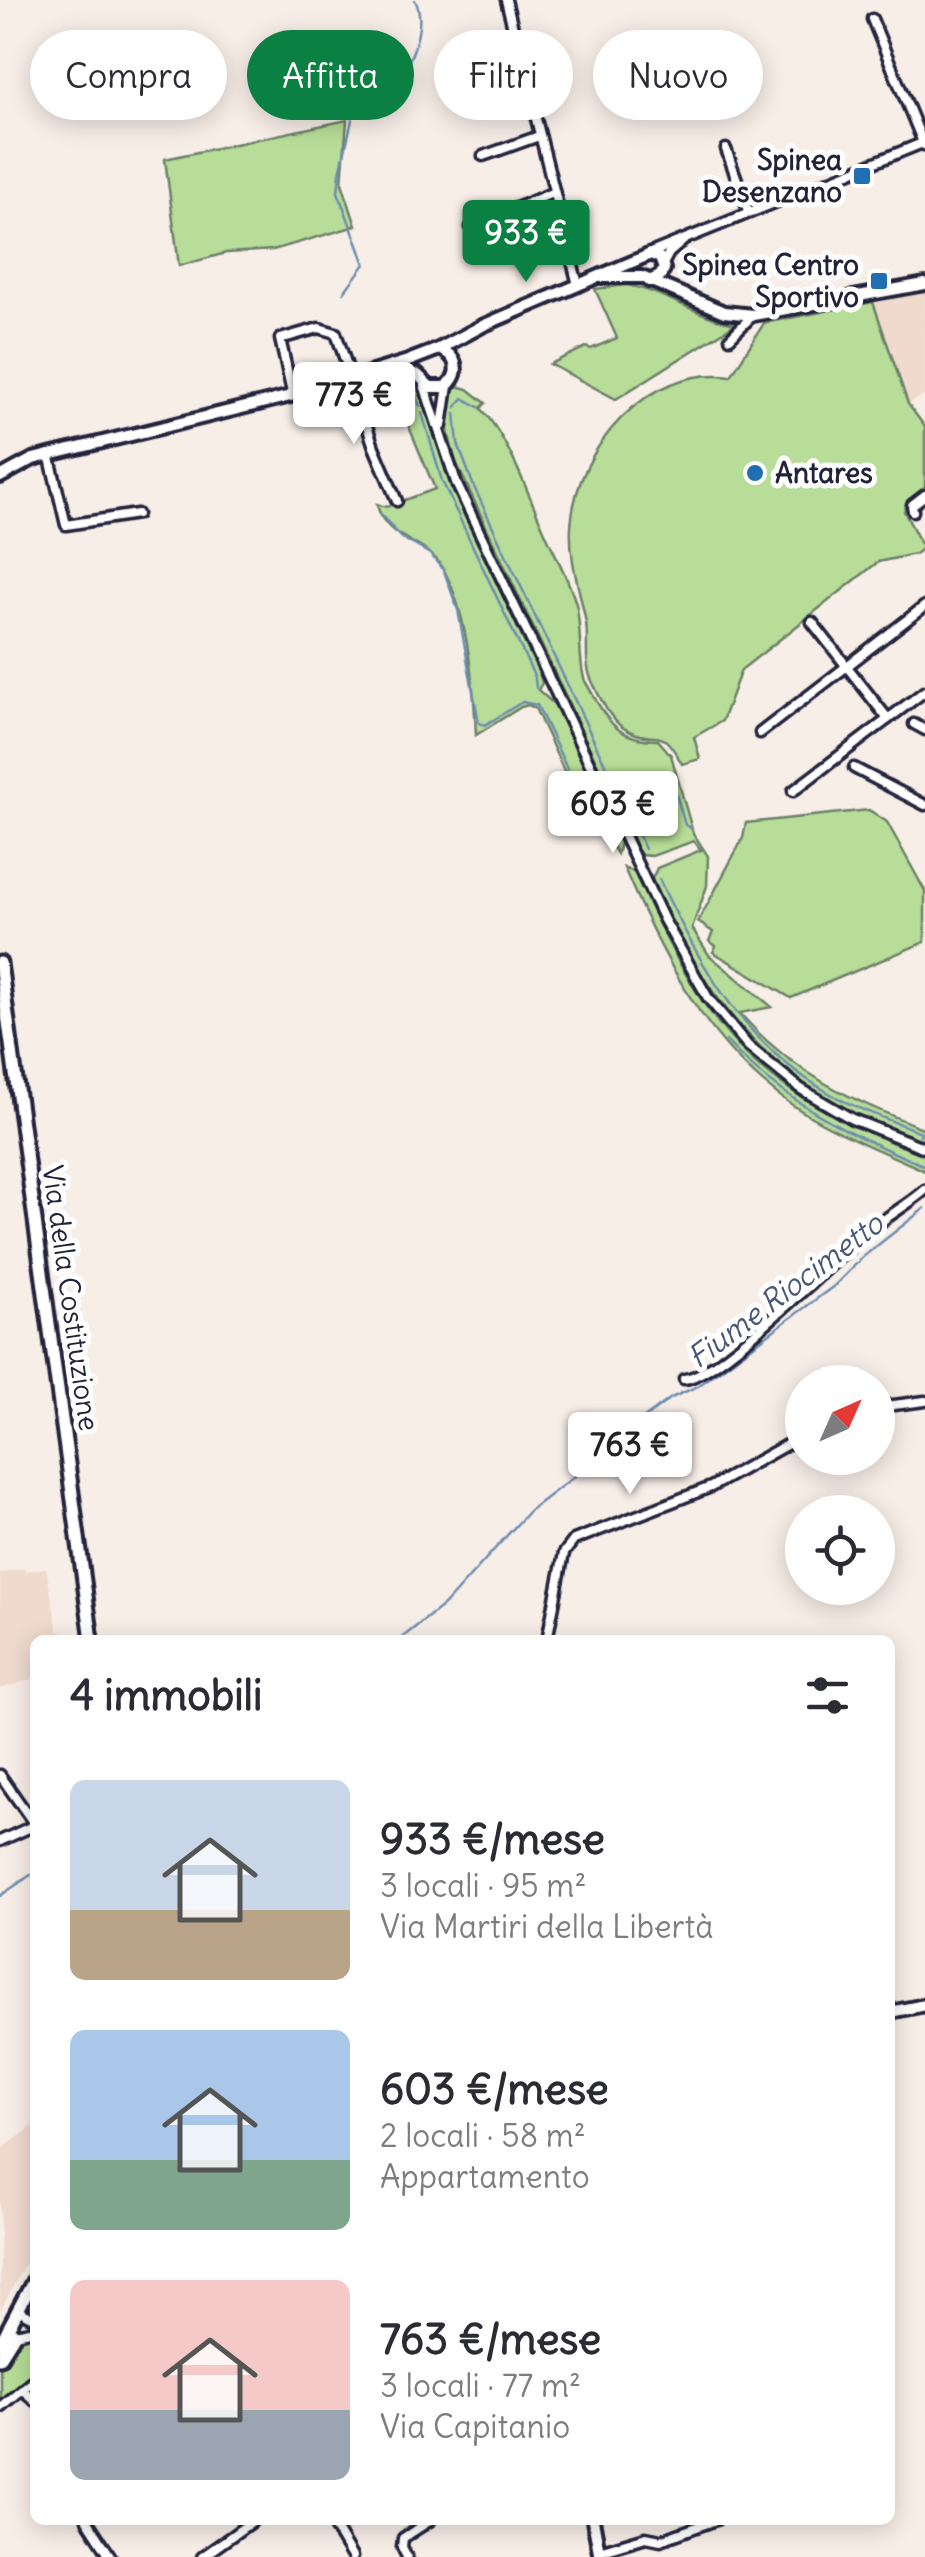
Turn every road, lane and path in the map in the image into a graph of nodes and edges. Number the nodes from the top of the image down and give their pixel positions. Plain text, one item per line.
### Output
1 (506, 0) edge
2 (872, 20) dead end
3 (513, 30) edge
4 (534, 120) edge
5 (538, 136) junction
6 (924, 144) edge
7 (726, 149) dead end
8 (483, 156) dead end
9 (552, 193) junction
10 (750, 214) junction
11 (472, 226) dead end
12 (684, 240) junction
13 (644, 256) junction
14 (663, 268) junction
15 (598, 277) junction
16 (646, 279) junction
17 (925, 284) edge
18 (578, 285) junction
19 (678, 294) junction
20 (754, 315) junction
21 (469, 333) junction
22 (730, 338) dead end
23 (439, 349) junction
24 (423, 355) junction
25 (454, 358) junction
26 (384, 368) junction
27 (352, 379) junction
28 (421, 379) junction
29 (448, 385) junction
30 (294, 396) junction
31 (442, 440) junction
32 (49, 454) junction
33 (3, 478) edge
34 (925, 494) edge
35 (397, 501) dead end
36 (913, 511) dead end
37 (138, 514) dead end
38 (925, 606) edge
39 (812, 622) dead end
40 (847, 666) junction
41 (925, 690) edge
42 (888, 719) junction
43 (914, 724) dead end
44 (925, 730) edge
45 (760, 733) dead end
46 (854, 768) dead end
47 (793, 791) dead end
48 (925, 805) edge
49 (0, 963) edge
50 (925, 1148) edge
51 (925, 1190) edge
52 (684, 1379) dead end
53 (925, 1401) edge
54 (895, 1405) edge
55 (785, 1446) edge
56 (91, 1635) edge
57 (547, 1635) edge
58 (0, 1775) edge
59 (30, 1819) edge
60 (30, 1828) edge
61 (0, 1841) edge
62 (925, 2005) edge
63 (895, 2011) edge
64 (25, 2314) edge
65 (30, 2331) edge
66 (15, 2334) joint
67 (0, 2344) edge
68 (0, 2358) edge
69 (30, 2382) edge
70 (22, 2388) junction
71 (30, 2395) edge
72 (0, 2407) edge
73 (90, 2525) edge
74 (247, 2525) edge
75 (333, 2525) edge
76 (423, 2525) edge
77 (594, 2525) edge
78 (702, 2525) edge
79 (599, 2554) edge
80 (111, 2557) edge
81 (202, 2557) edge
82 (352, 2557) edge
83 (407, 2557) edge

1 - 3 street
2 - 6 street
4 - 5 street
5 - 8 street
5 - 9 street
6 - 10 street
7 - 10 street
9 - 11 street
9 - 18 street
10 - 12 street
12 - 13 street
12 - 14 street
13 - 14 street
13 - 15 street
13 - 16 street
14 - 16 street
14 - 19 street
15 - 16 street
15 - 18 street
16 - 19 street
17 - 20 street
18 - 21 street
19 - 20 street
20 - 22 street
21 - 23 street
21 - 25 street
23 - 24 street
23 - 25 street
24 - 26 street
24 - 28 street
25 - 29 street
26 - 27 street
26 - 28 street
27 - 30 street
27 - 30 street
27 - 35 street
28 - 29 street
28 - 31 street
29 - 31 street
30 - 32 street
31 - 50 street
32 - 33 street
32 - 37 street
34 - 36 street
38 - 40 street
39 - 40 street
40 - 42 street
40 - 45 street
41 - 42 street
42 - 47 street
43 - 44 street
46 - 48 street
49 - 56 main road, Via della Costituzione
51 - 52 street
53 - 54 street
55 - 57 street
58 - 59 street
60 - 61 street
62 - 63 street
64 - 67 main road
65 - 66 street
66 - 68 main road
69 - 70 street
70 - 71 street
70 - 72 street
73 - 80 street
74 - 81 street
75 - 82 street
76 - 83 street
77 - 79 street
78 - 79 street

